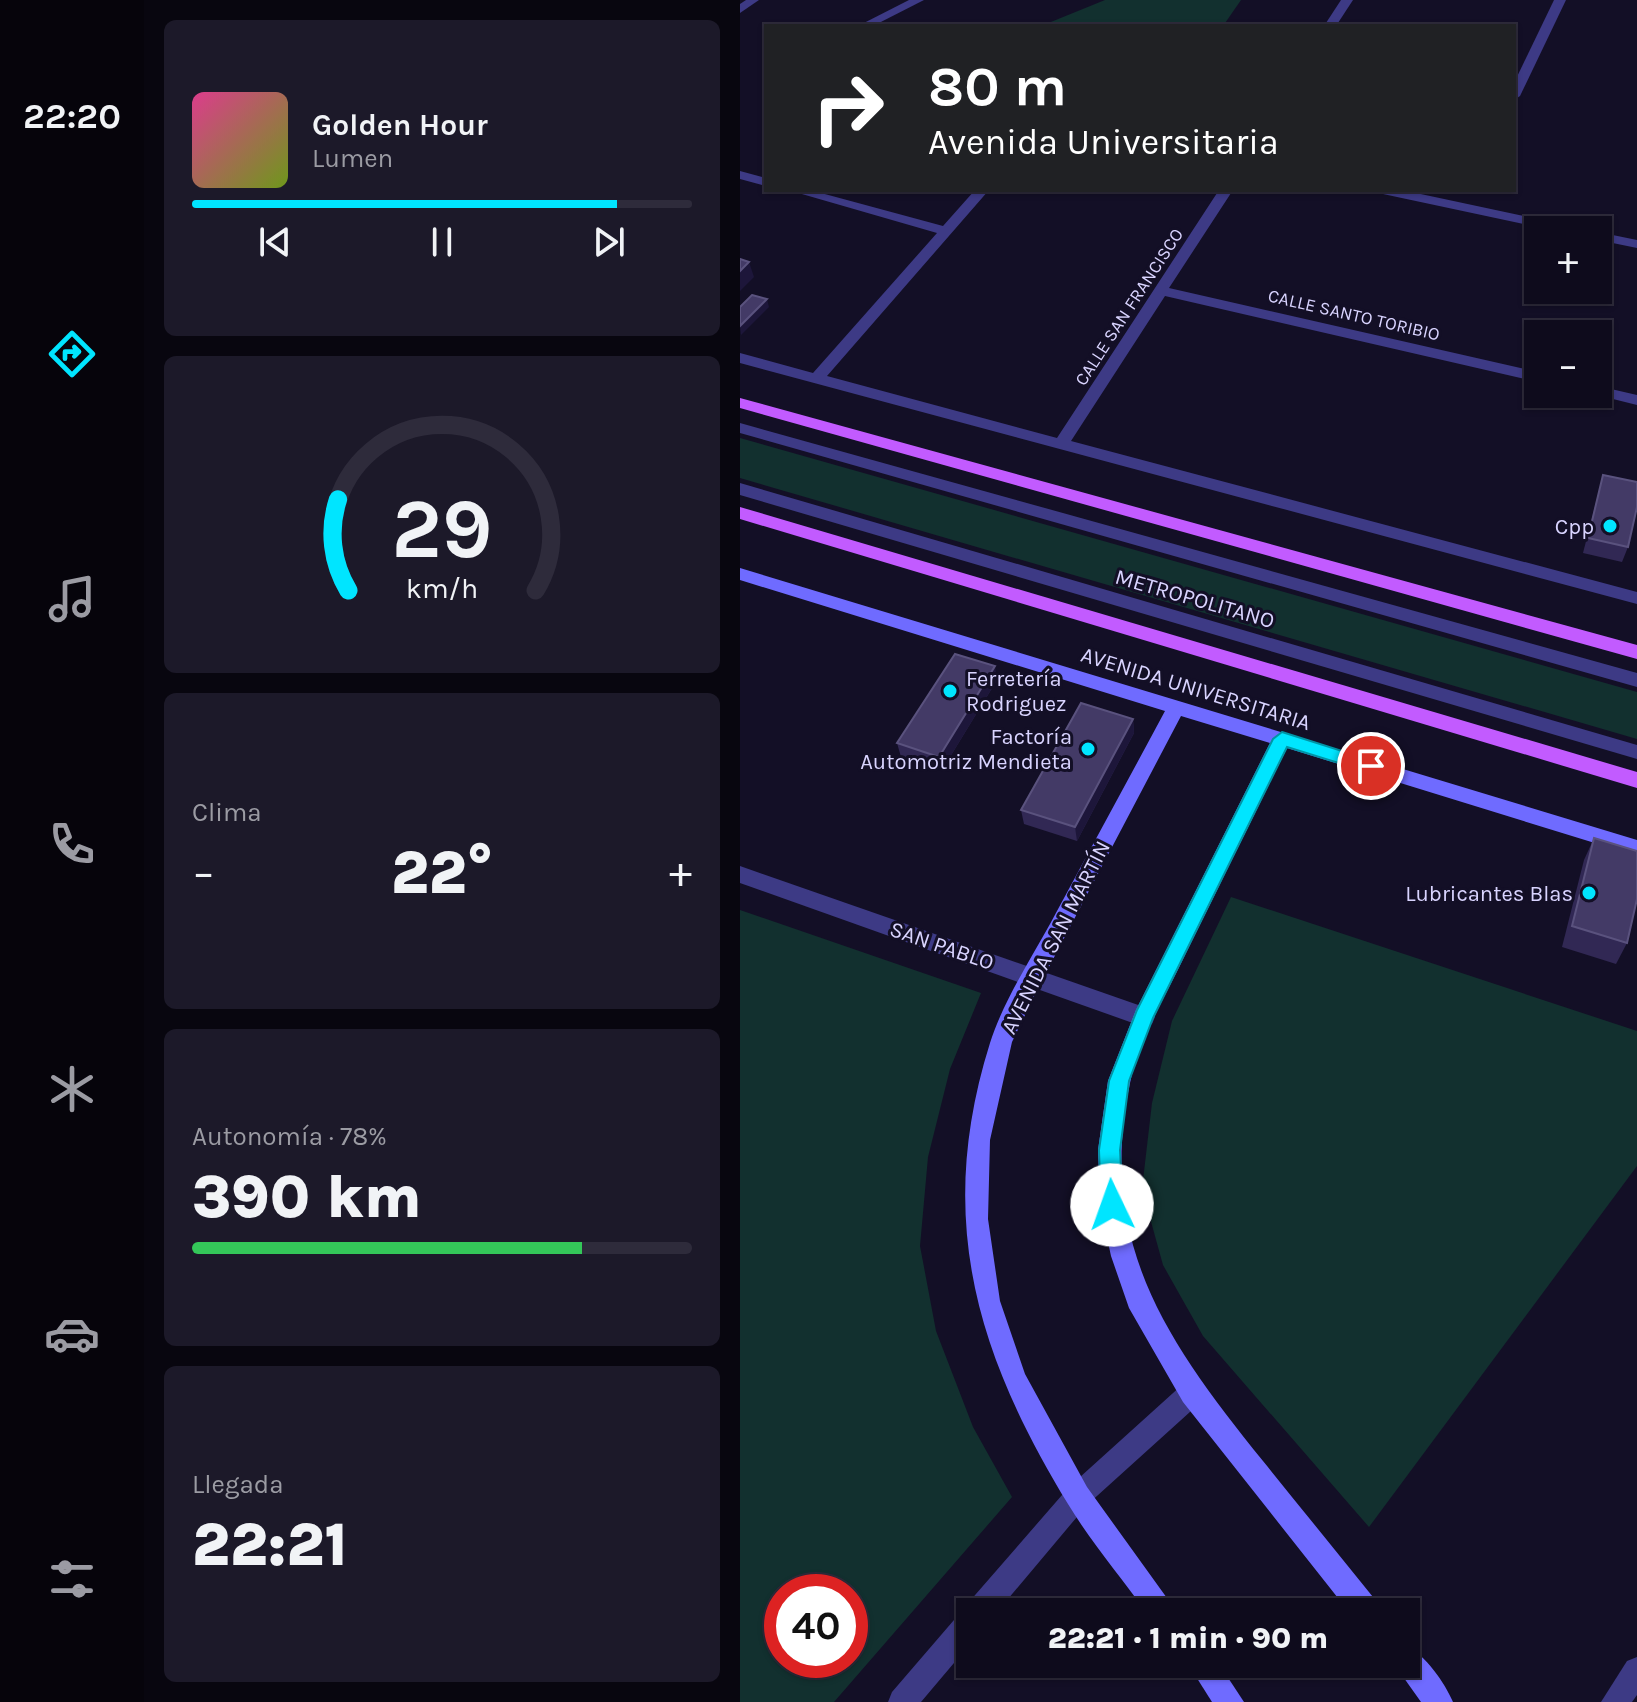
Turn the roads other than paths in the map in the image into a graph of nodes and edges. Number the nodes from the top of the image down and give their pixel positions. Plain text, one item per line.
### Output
1 (753, 0) edge
2 (918, 0) edge
3 (1347, 0) edge
4 (1560, 0) edge
5 (740, 10) edge
6 (868, 24) edge
7 (1331, 24) edge
8 (1516, 92) edge
9 (740, 175) edge
10 (764, 181) edge
11 (802, 192) edge
12 (980, 192) edge
13 (1225, 192) edge
14 (1392, 192) edge
15 (1468, 192) edge
16 (1461, 207) junction
17 (1524, 220) edge
18 (946, 231) junction
19 (1612, 239) edge
20 (1637, 244) edge
21 (1162, 291) junction
22 (740, 358) edge
23 (1524, 374) edge
24 (817, 378) junction
25 (1612, 394) edge
26 (1637, 400) edge
27 (740, 403) edge
28 (740, 428) edge
29 (1062, 443) junction
30 (740, 489) edge
31 (740, 513) edge
32 (740, 574) edge
33 (1637, 598) edge
34 (1637, 652) edge
35 (1637, 680) edge
36 (1177, 707) junction
37 (1282, 739) junction
38 (1637, 752) edge
39 (1637, 780) edge
40 (1637, 848) edge
41 (740, 874) edge
42 (1032, 977) junction
43 (1144, 1017) junction
44 (1192, 1393) junction
45 (1078, 1496) junction
46 (991, 1598) edge
47 (1153, 1598) edge
48 (1356, 1598) edge
49 (956, 1639) edge
50 (1637, 1671) edge
51 (1212, 1678) edge
52 (1420, 1678) edge
53 (902, 1702) edge
54 (1230, 1702) edge
55 (1439, 1702) edge
56 (1615, 1702) edge

1 - 5 street
2 - 6 street
3 - 7 street
4 - 8 street
9 - 10 street
11 - 18 street
12 - 18 street
13 - 21 street, CALLE SAN FRANCISCO
14 - 16 street
15 - 16 street
16 - 17 street
18 - 24 street
19 - 20 street
21 - 23 street, CALLE SANTO TORIBIO
21 - 29 street, CALLE SAN FRANCISCO
22 - 24 street
24 - 29 street
25 - 26 street
27 - 34 main road
28 - 35 street, METROPOLITANO
29 - 33 street
30 - 38 street, METROPOLITANO
31 - 39 main road, AVENIDA UNIVERSITARIA
32 - 36 street, AVENIDA UNIVERSITARIA
36 - 37 street, AVENIDA UNIVERSITARIA
36 - 42 street, AVENIDA SAN MARTÍN
37 - 40 street, AVENIDA UNIVERSITARIA
37 - 43 street
41 - 42 street, SAN PABLO
42 - 43 street, SAN PABLO
42 - 45 street, AVENIDA SAN MARTÍN
43 - 44 street
44 - 45 street
44 - 48 street
45 - 46 street
45 - 47 street, AVENIDA SAN MARTÍN
49 - 53 street
50 - 56 street
51 - 54 street
52 - 55 street

